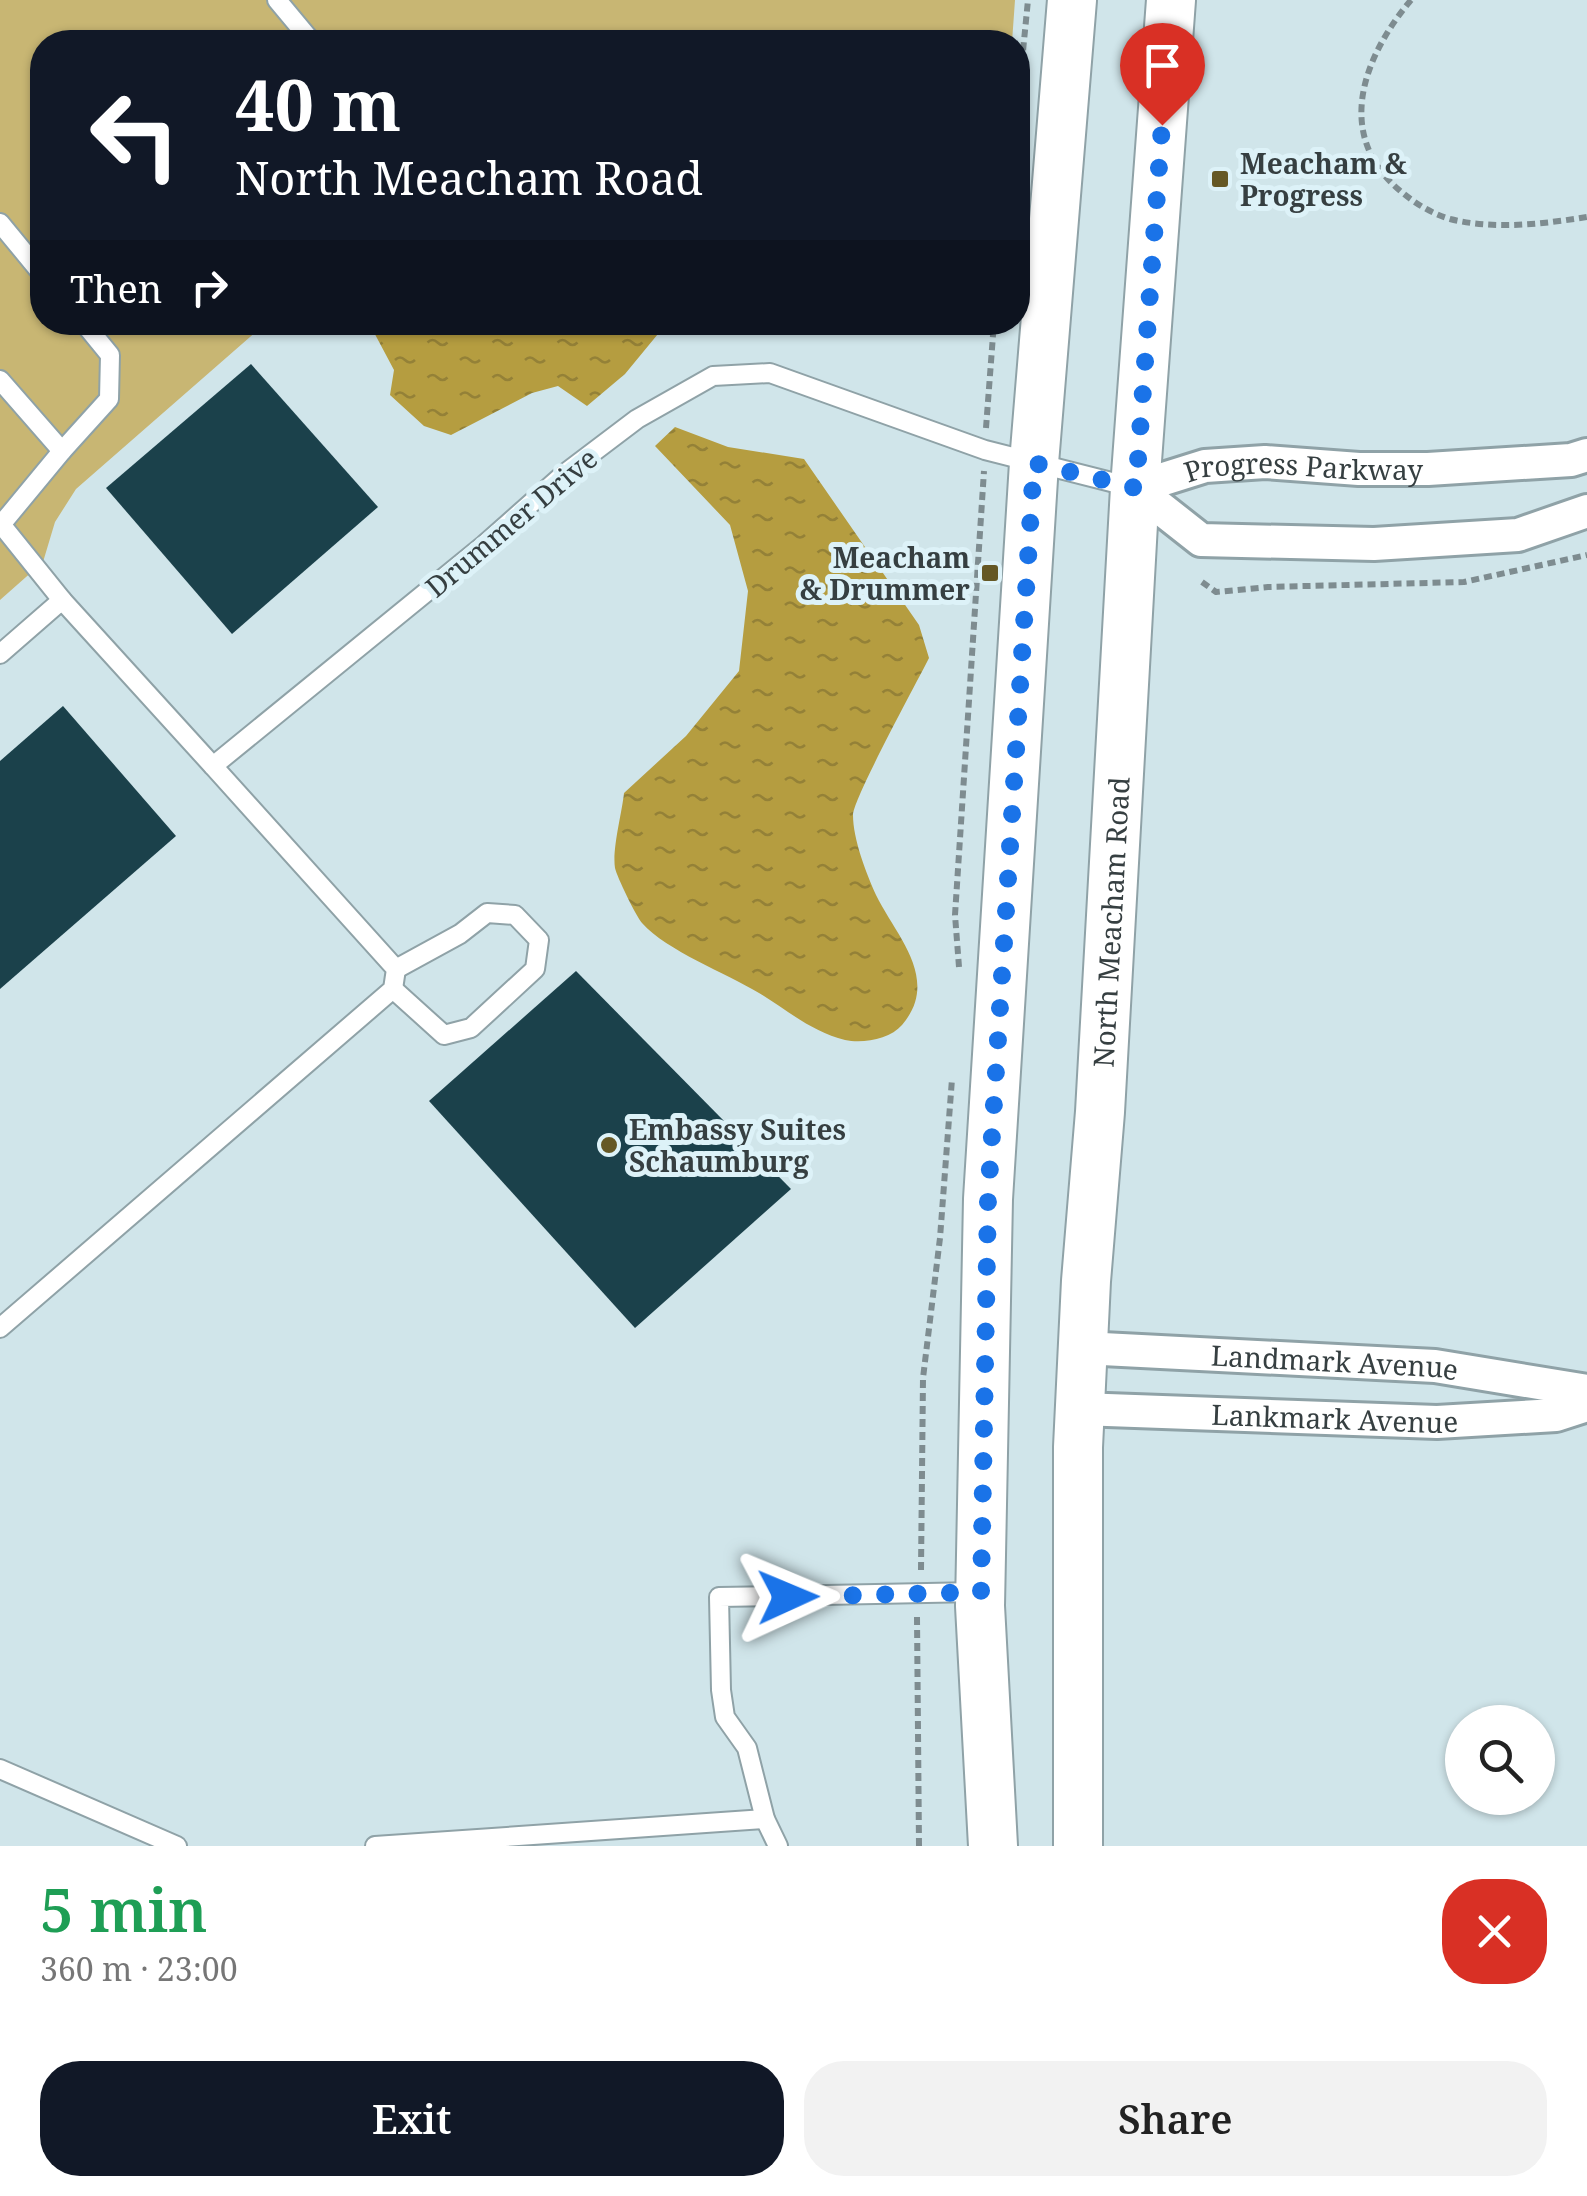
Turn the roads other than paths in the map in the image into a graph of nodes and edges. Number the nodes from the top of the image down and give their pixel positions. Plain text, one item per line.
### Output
1 (277, 0) edge
2 (1072, 0) edge
3 (1171, 0) edge
4 (302, 30) edge
5 (0, 223) edge
6 (30, 259) edge
7 (95, 335) edge
8 (0, 380) edge
9 (62, 451) junction
10 (1587, 454) edge
11 (1034, 463) junction
12 (1136, 488) junction
13 (1587, 512) edge
14 (0, 525) edge
15 (62, 600) junction
16 (0, 654) edge
17 (213, 766) junction
18 (396, 968) junction
19 (392, 988) junction
20 (0, 1328) edge
21 (1083, 1348) junction
22 (1587, 1391) edge
23 (1587, 1406) edge
24 (1080, 1409) junction
25 (981, 1592) junction
26 (0, 1769) edge
27 (765, 1819) junction
28 (177, 1846) edge
29 (375, 1846) edge
30 (778, 1846) edge
31 (993, 1846) edge
32 (1078, 1846) edge

1 - 4 lane
2 - 11 main road
3 - 12 main road, North Meacham Road
5 - 6 lane
7 - 9 lane
8 - 9 lane
9 - 14 lane
10 - 12 street, Progress Parkway
11 - 12 lane, Drummer Drive
11 - 17 lane, Drummer Drive
11 - 25 main road
12 - 13 street, Progress Parkway
12 - 21 main road, North Meacham Road
14 - 15 lane
15 - 16 lane
15 - 17 lane
17 - 18 lane
18 - 19 lane
18 - 19 lane
19 - 20 lane
21 - 22 street, Landmark Avenue
21 - 24 main road, North Meacham Road
23 - 24 street, Lankmark Avenue
24 - 32 main road, North Meacham Road
25 - 27 lane
25 - 31 main road
26 - 28 lane
27 - 29 lane
27 - 30 lane

